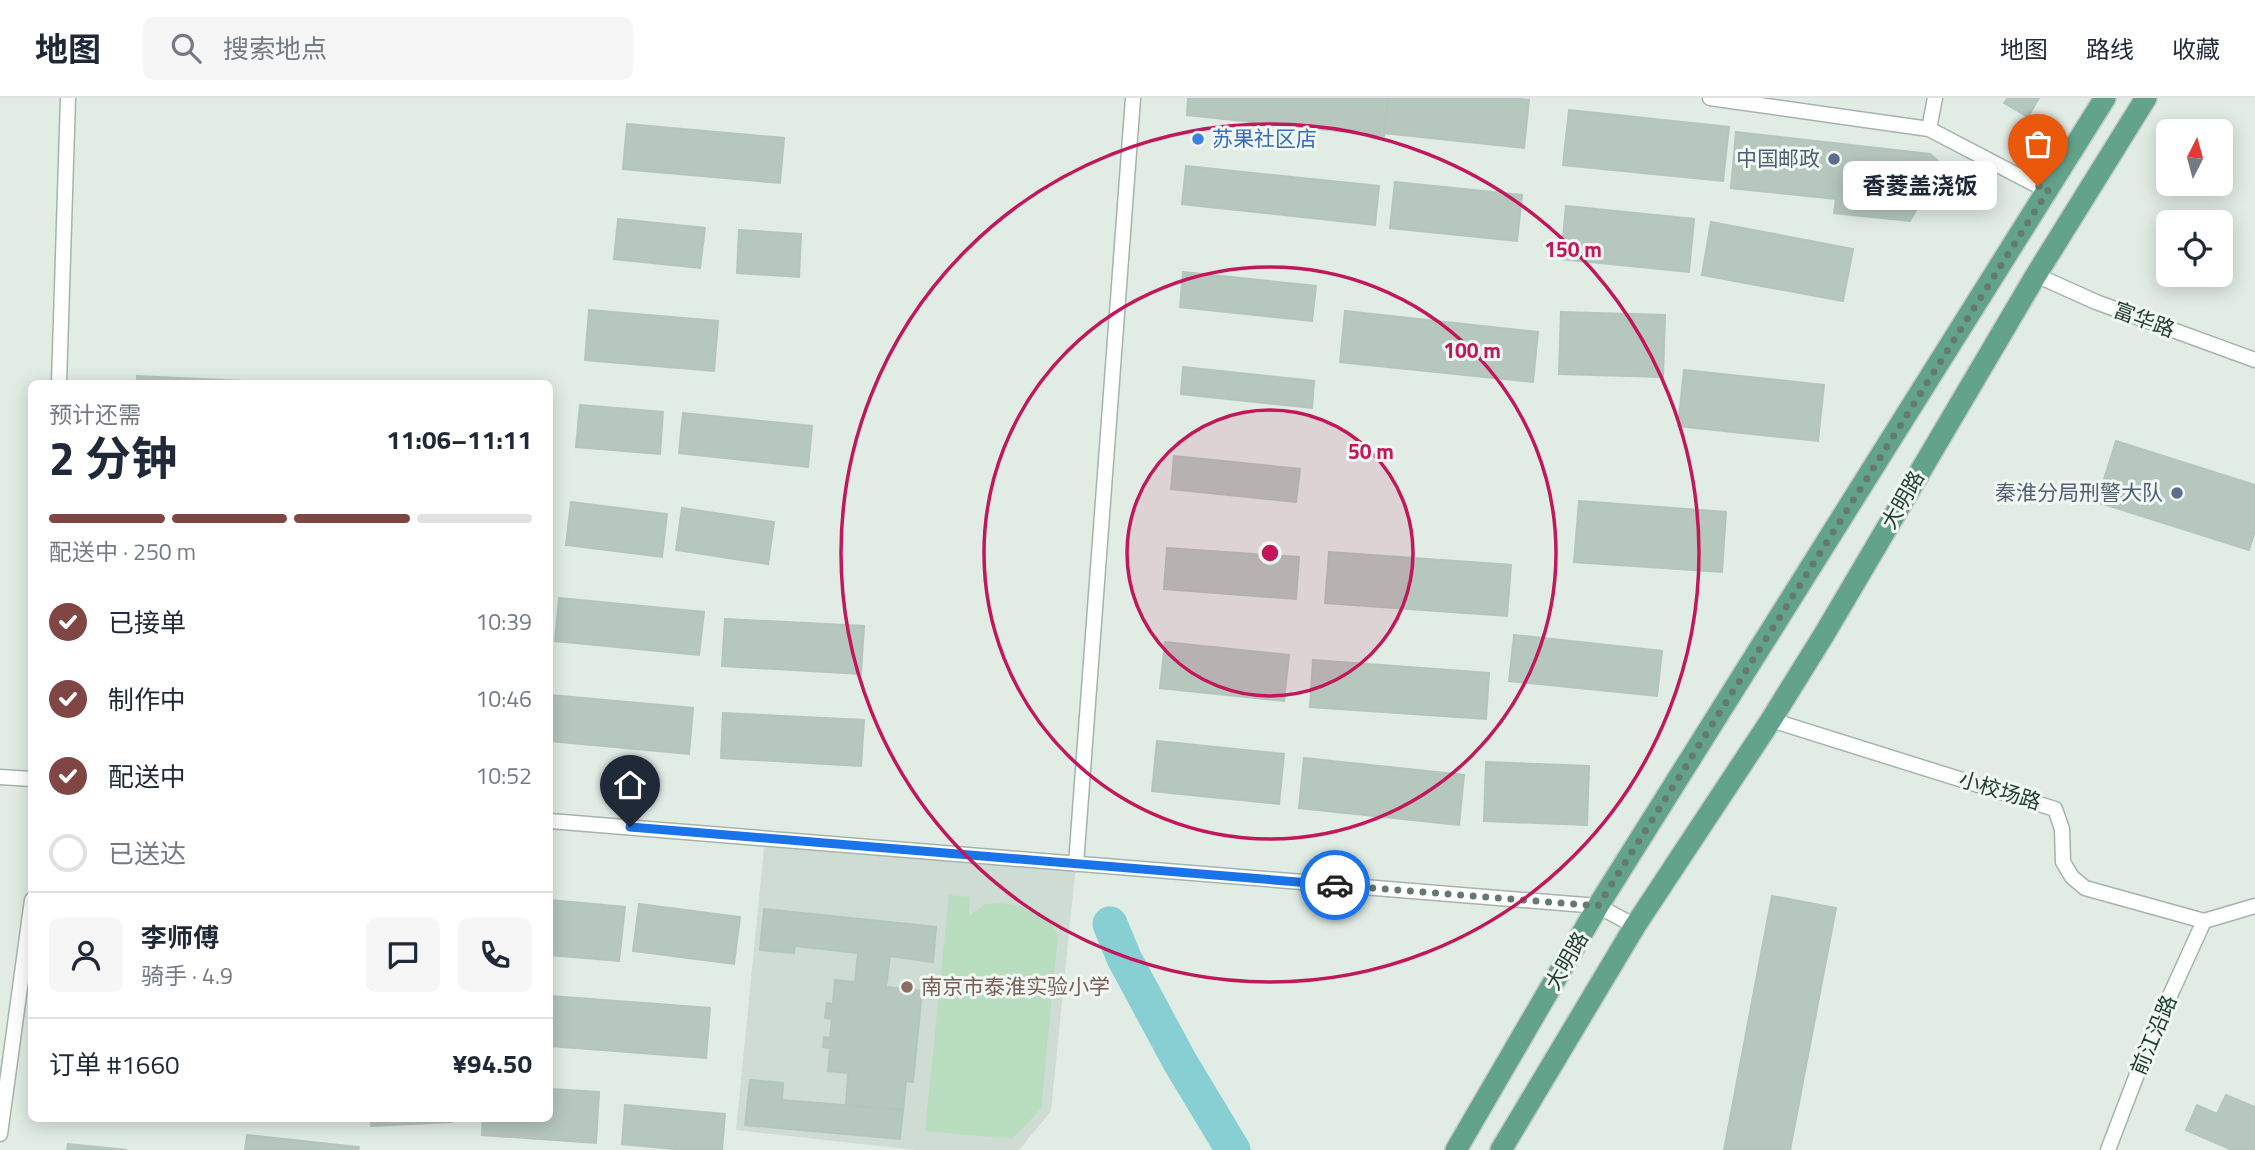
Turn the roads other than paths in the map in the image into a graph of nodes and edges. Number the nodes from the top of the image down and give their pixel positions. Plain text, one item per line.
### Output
1 (68, 98) edge
2 (1133, 98) edge
3 (1710, 98) edge
4 (1935, 98) edge
5 (2105, 98) edge
6 (2147, 98) edge
7 (1929, 129) junction
8 (2049, 189) junction
9 (2035, 275) junction
10 (2255, 360) edge
11 (59, 380) edge
12 (1771, 720) junction
13 (0, 777) edge
14 (28, 779) edge
15 (553, 821) edge
16 (1076, 864) junction
17 (1598, 906) junction
18 (2255, 906) edge
19 (2204, 921) junction
20 (1635, 926) junction
21 (28, 929) edge
22 (0, 1134) edge
23 (1456, 1150) edge
24 (1502, 1150) edge
25 (2108, 1150) edge

1 - 11 street
2 - 16 street
3 - 7 street
4 - 7 street
5 - 8 main road, 大明路
6 - 9 main road
7 - 8 street
8 - 17 main road, 大明路
9 - 10 street, 富华路
9 - 12 main road
12 - 19 street, 小校场路
12 - 20 main road
13 - 14 street
15 - 16 street
16 - 17 street
17 - 20 street
17 - 23 main road, 大明路
18 - 19 street
19 - 25 street, 前江沿路
20 - 24 main road
21 - 22 street

